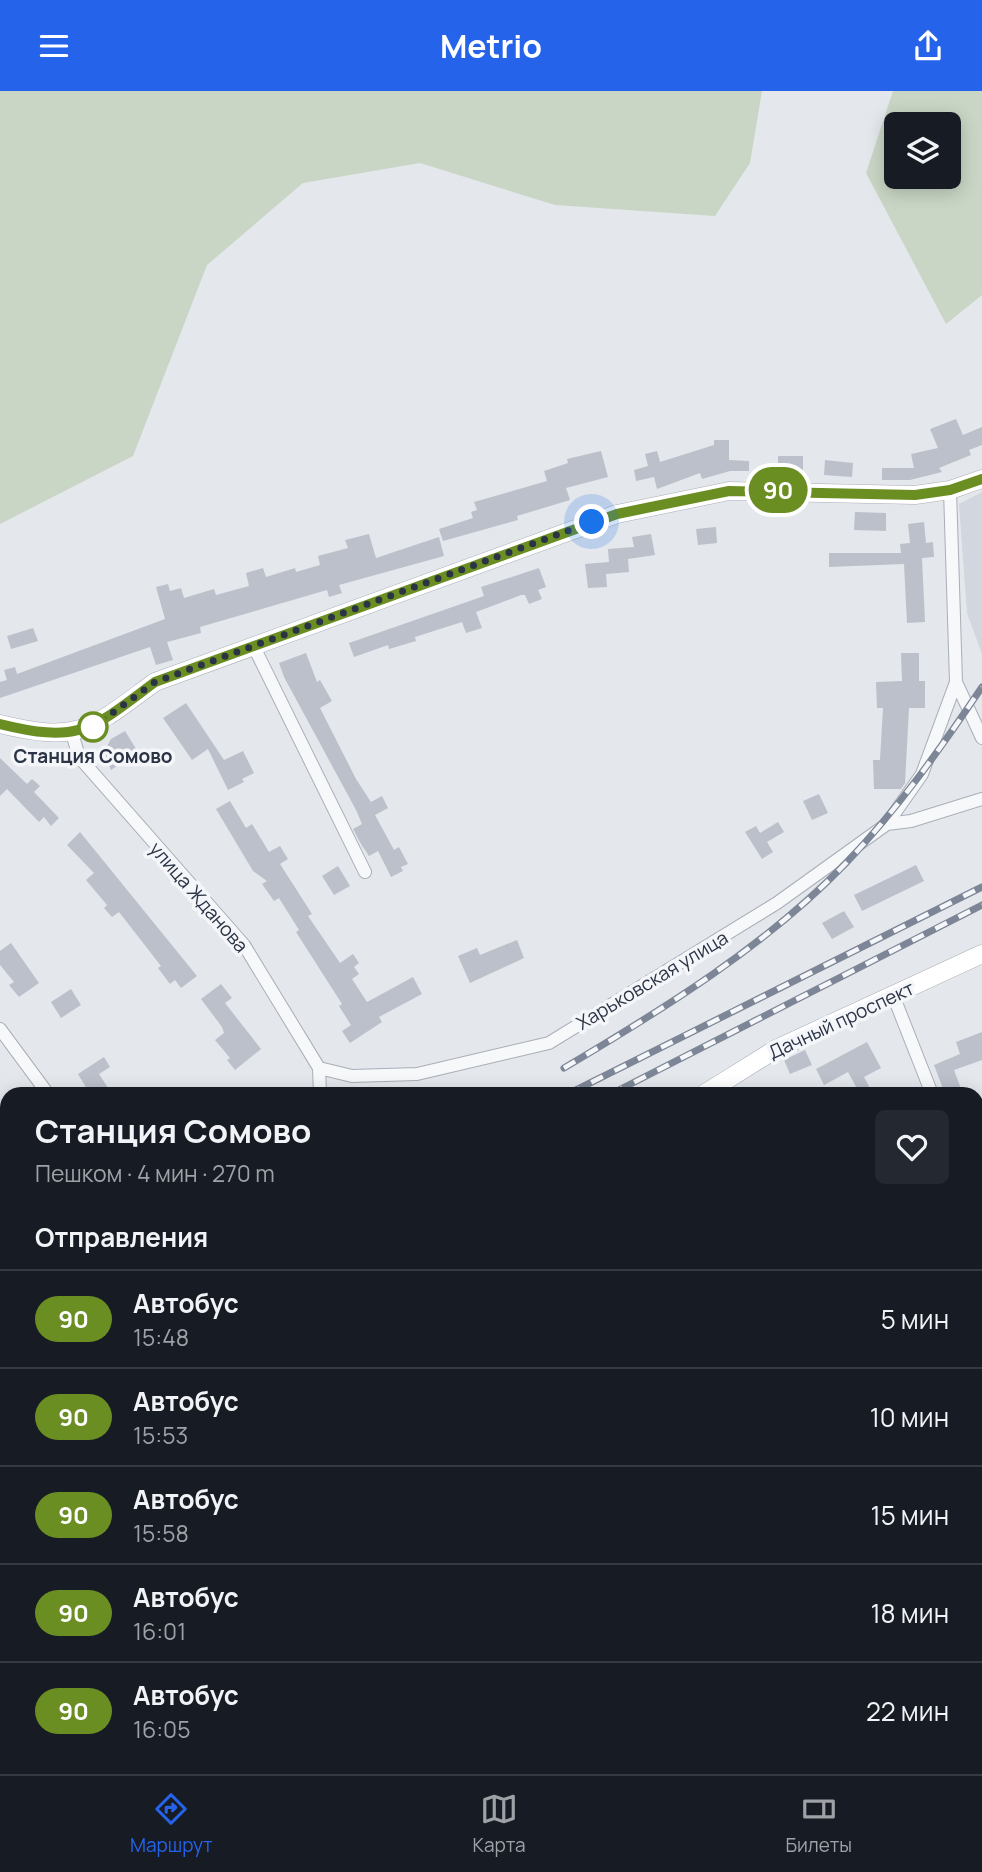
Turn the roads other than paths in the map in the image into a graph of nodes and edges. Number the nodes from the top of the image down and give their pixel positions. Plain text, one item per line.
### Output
1 (982, 479) edge
2 (950, 490) junction
3 (254, 647) junction
4 (956, 682) junction
5 (0, 724) edge
6 (72, 733) junction
7 (982, 738) edge
8 (982, 799) edge
9 (887, 824) junction
10 (365, 872) dead end
11 (982, 954) edge
12 (893, 995) junction
13 (0, 1029) edge
14 (319, 1068) junction
15 (43, 1087) edge
16 (320, 1087) edge
17 (715, 1087) edge
18 (929, 1087) edge

1 - 2 street
2 - 3 street
2 - 4 street
3 - 6 street
3 - 10 street
4 - 7 street
4 - 9 street
5 - 6 street
6 - 14 street, улица Жданова
8 - 9 street, Харьковская улица
9 - 14 street, Харьковская улица
11 - 12 street, Дачный проспект
12 - 17 street, Дачный проспект
12 - 18 street
13 - 15 street
14 - 16 street

